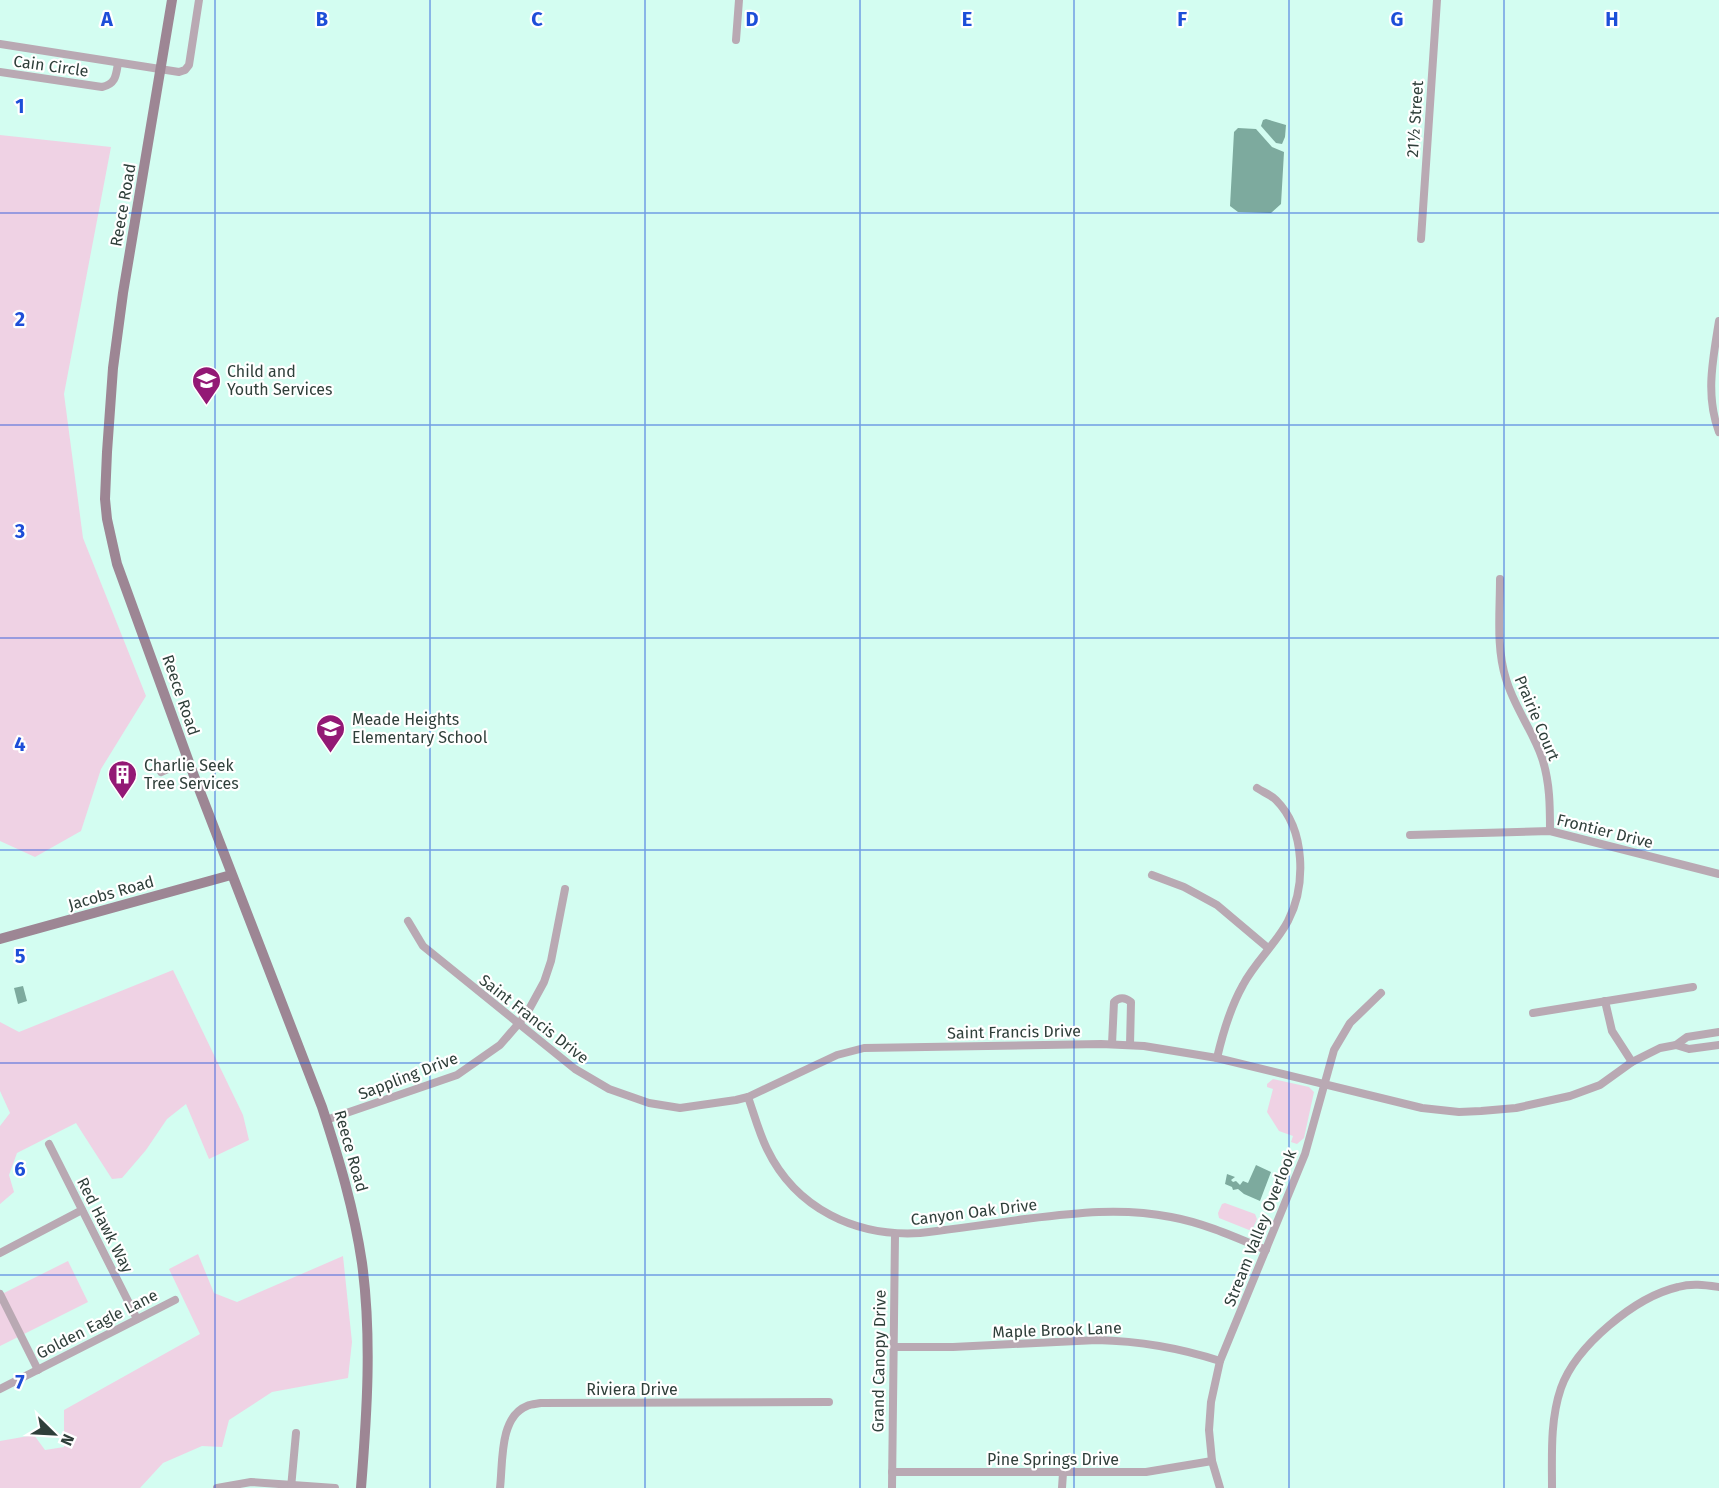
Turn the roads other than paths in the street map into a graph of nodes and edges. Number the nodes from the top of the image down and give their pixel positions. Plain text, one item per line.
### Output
1 (172, 0) edge
2 (199, 0) edge
3 (739, 0) edge
4 (1437, 0) edge
5 (736, 40) dead end
6 (0, 44) edge
7 (118, 63) junction
8 (161, 69) junction
9 (0, 72) edge
10 (1421, 239) dead end
11 (1719, 321) edge
12 (1719, 432) edge
13 (1500, 579) dead end
14 (188, 760) junction
15 (161, 772) dead end
16 (1257, 788) dead end
17 (1550, 831) junction
18 (1410, 835) dead end
19 (1719, 874) edge
20 (231, 875) junction
21 (1152, 875) dead end
22 (565, 888) dead end
23 (408, 921) dead end
24 (0, 939) edge
25 (1268, 948) junction
26 (1692, 987) dead end
27 (1381, 993) dead end
28 (1605, 1001) junction
29 (1533, 1013) dead end
30 (518, 1025) junction
31 (1719, 1032) edge
32 (1112, 1044) junction
33 (1130, 1045) junction
34 (1676, 1045) junction
35 (1719, 1045) edge
36 (1216, 1058) junction
37 (1632, 1062) junction
38 (1324, 1085) junction
39 (748, 1097) junction
40 (326, 1120) junction
41 (49, 1144) dead end
42 (82, 1210) junction
43 (895, 1235) junction
44 (1266, 1250) junction
45 (0, 1253) edge
46 (1719, 1287) edge
47 (0, 1294) edge
48 (175, 1300) dead end
49 (137, 1319) junction
50 (893, 1347) junction
51 (1220, 1361) junction
52 (38, 1370) junction
53 (0, 1389) edge
54 (829, 1402) dead end
55 (296, 1433) dead end
56 (1212, 1461) junction
57 (892, 1472) junction
58 (1063, 1473) junction
59 (291, 1486) edge
60 (217, 1488) edge
61 (335, 1488) edge
62 (361, 1488) edge
63 (500, 1488) edge
64 (892, 1488) edge
65 (1062, 1488) edge
66 (1220, 1488) edge
67 (1552, 1488) edge

1 - 8 main road, Reece Road
2 - 8 street, Cain Circle
3 - 5 street
4 - 10 street, 21½ Street
6 - 7 street, Cain Circle
7 - 8 street, Cain Circle
7 - 9 street, Cain Circle
8 - 14 main road, Reece Road
11 - 12 street
13 - 17 street, Prairie Court
14 - 15 street
14 - 20 main road, Reece Road
16 - 25 street
17 - 18 street, Frontier Drive
17 - 19 street, Frontier Drive
20 - 24 main road, Jacobs Road
20 - 40 main road, Reece Road
21 - 25 street
22 - 30 street, Sappling Drive
23 - 30 street, Saint Francis Drive
25 - 36 street
26 - 28 street
27 - 38 street, Stream Valley Overlook
28 - 29 street
28 - 37 street
30 - 39 street, Saint Francis Drive
30 - 40 street, Sappling Drive
31 - 34 street, Saint Francis Drive
32 - 33 street, Saint Francis Drive
32 - 33 street
32 - 39 street, Saint Francis Drive
33 - 36 street, Saint Francis Drive
34 - 35 street, Saint Francis Drive
34 - 37 street, Saint Francis Drive
36 - 38 street, Saint Francis Drive
37 - 38 street, Saint Francis Drive
38 - 44 street, Stream Valley Overlook
39 - 43 street, Canyon Oak Drive
40 - 62 main road, Reece Road
41 - 42 street, Red Hawk Way
42 - 45 street
42 - 49 street, Red Hawk Way
43 - 44 street, Canyon Oak Drive
43 - 50 street, Grand Canopy Drive
44 - 51 street, Stream Valley Overlook
46 - 67 street
47 - 52 street
48 - 49 street, Golden Eagle Lane
49 - 52 street, Golden Eagle Lane
50 - 51 street, Maple Brook Lane
50 - 57 street, Grand Canopy Drive
51 - 56 street, Stream Valley Overlook
52 - 53 street, Golden Eagle Lane
54 - 63 street, Riviera Drive
55 - 59 street
56 - 58 street, Pine Springs Drive
56 - 66 street, Stream Valley Overlook
57 - 58 street, Pine Springs Drive
57 - 64 street, Grand Canopy Drive
58 - 65 street
59 - 60 street
59 - 61 street

